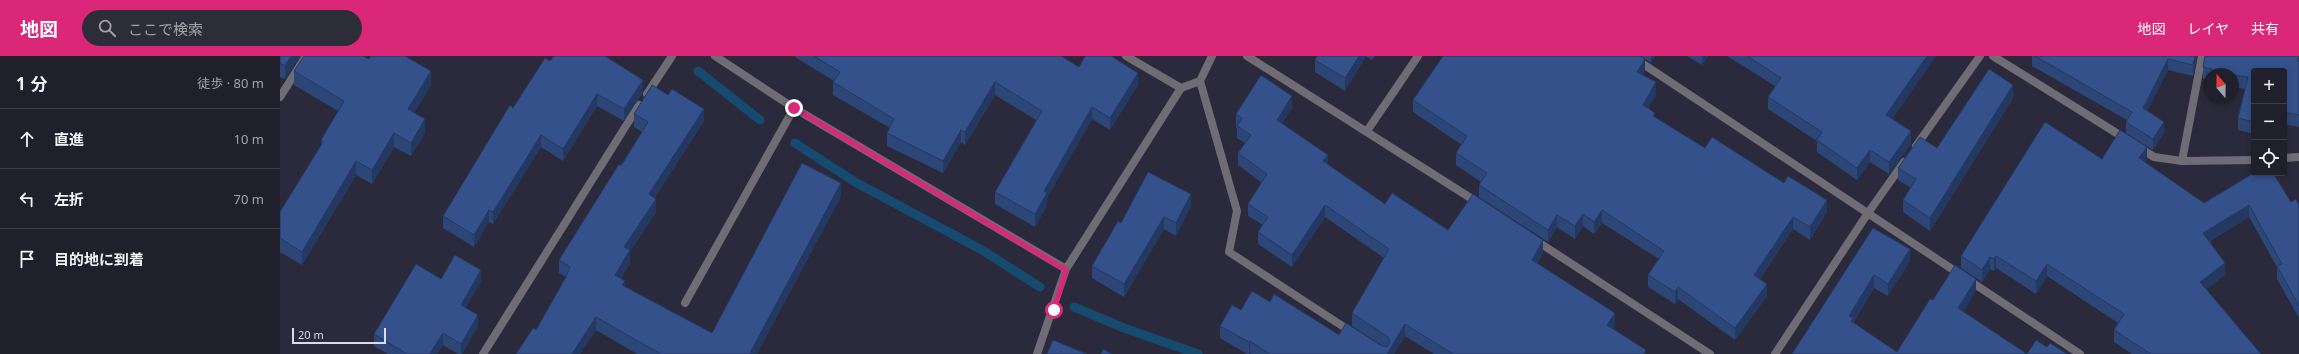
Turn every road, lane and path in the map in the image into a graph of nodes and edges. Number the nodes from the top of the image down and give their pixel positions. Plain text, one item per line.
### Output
1 (306, 56) edge
2 (672, 56) edge
3 (715, 56) edge
4 (1126, 56) edge
5 (1212, 56) edge
6 (1247, 56) edge
7 (1418, 56) edge
8 (1631, 56) edge
9 (1980, 56) edge
10 (1993, 56) edge
11 (2202, 56) edge
12 (1200, 81) junction
13 (1180, 88) junction
14 (280, 97) edge
15 (794, 108) junction
16 (1367, 131) junction
17 (2299, 157) edge
18 (2287, 158) edge
19 (2251, 160) edge
20 (2182, 161) junction
21 (1486, 208) edge
22 (1868, 213) junction
23 (1525, 234) edge
24 (1066, 270) junction
25 (686, 303) dead end
26 (1359, 337) edge
27 (483, 354) edge
28 (1037, 354) edge
29 (1710, 354) edge
30 (1775, 354) edge
31 (2080, 354) edge

1 - 14 street
2 - 27 street
3 - 15 street
4 - 13 street
5 - 12 street
6 - 16 street
7 - 16 street
8 - 22 street
9 - 22 street
10 - 20 street
11 - 20 street
12 - 13 street
12 - 26 street
13 - 24 street
15 - 24 street
15 - 25 street
16 - 21 street
17 - 18 street
19 - 20 street
22 - 30 street
22 - 31 street
23 - 29 street
24 - 28 street

